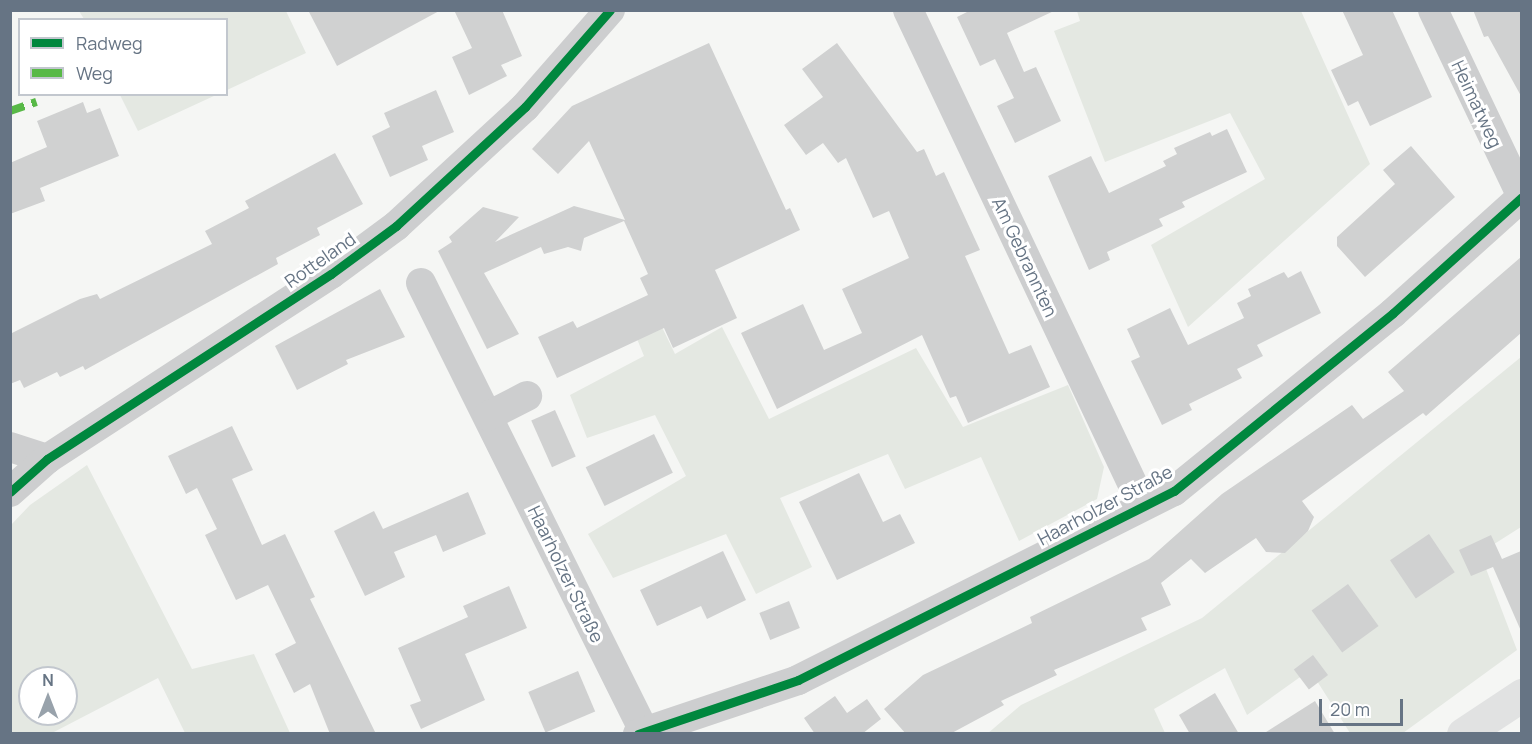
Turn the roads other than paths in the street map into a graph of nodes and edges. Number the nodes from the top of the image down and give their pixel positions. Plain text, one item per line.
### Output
1 (610, 10) edge
2 (908, 10) edge
3 (1433, 10) edge
4 (1521, 197) edge
5 (422, 284) dead end
6 (527, 396) dead end
7 (488, 416) junction
8 (10, 447) edge
9 (47, 459) junction
10 (10, 492) edge
11 (1142, 504) junction
12 (1521, 694) edge
13 (641, 732) edge
14 (1463, 734) edge

1 - 9 street, Rotteland
2 - 11 street, Am Gebrannten
3 - 4 street, Heimatweg
4 - 11 street, Haarholzer Straße
5 - 7 street, Haarholzer Straße
6 - 7 street
7 - 13 street, Haarholzer Straße
8 - 9 street
9 - 10 street, Rotteland
11 - 13 street, Haarholzer Straße
12 - 14 street

